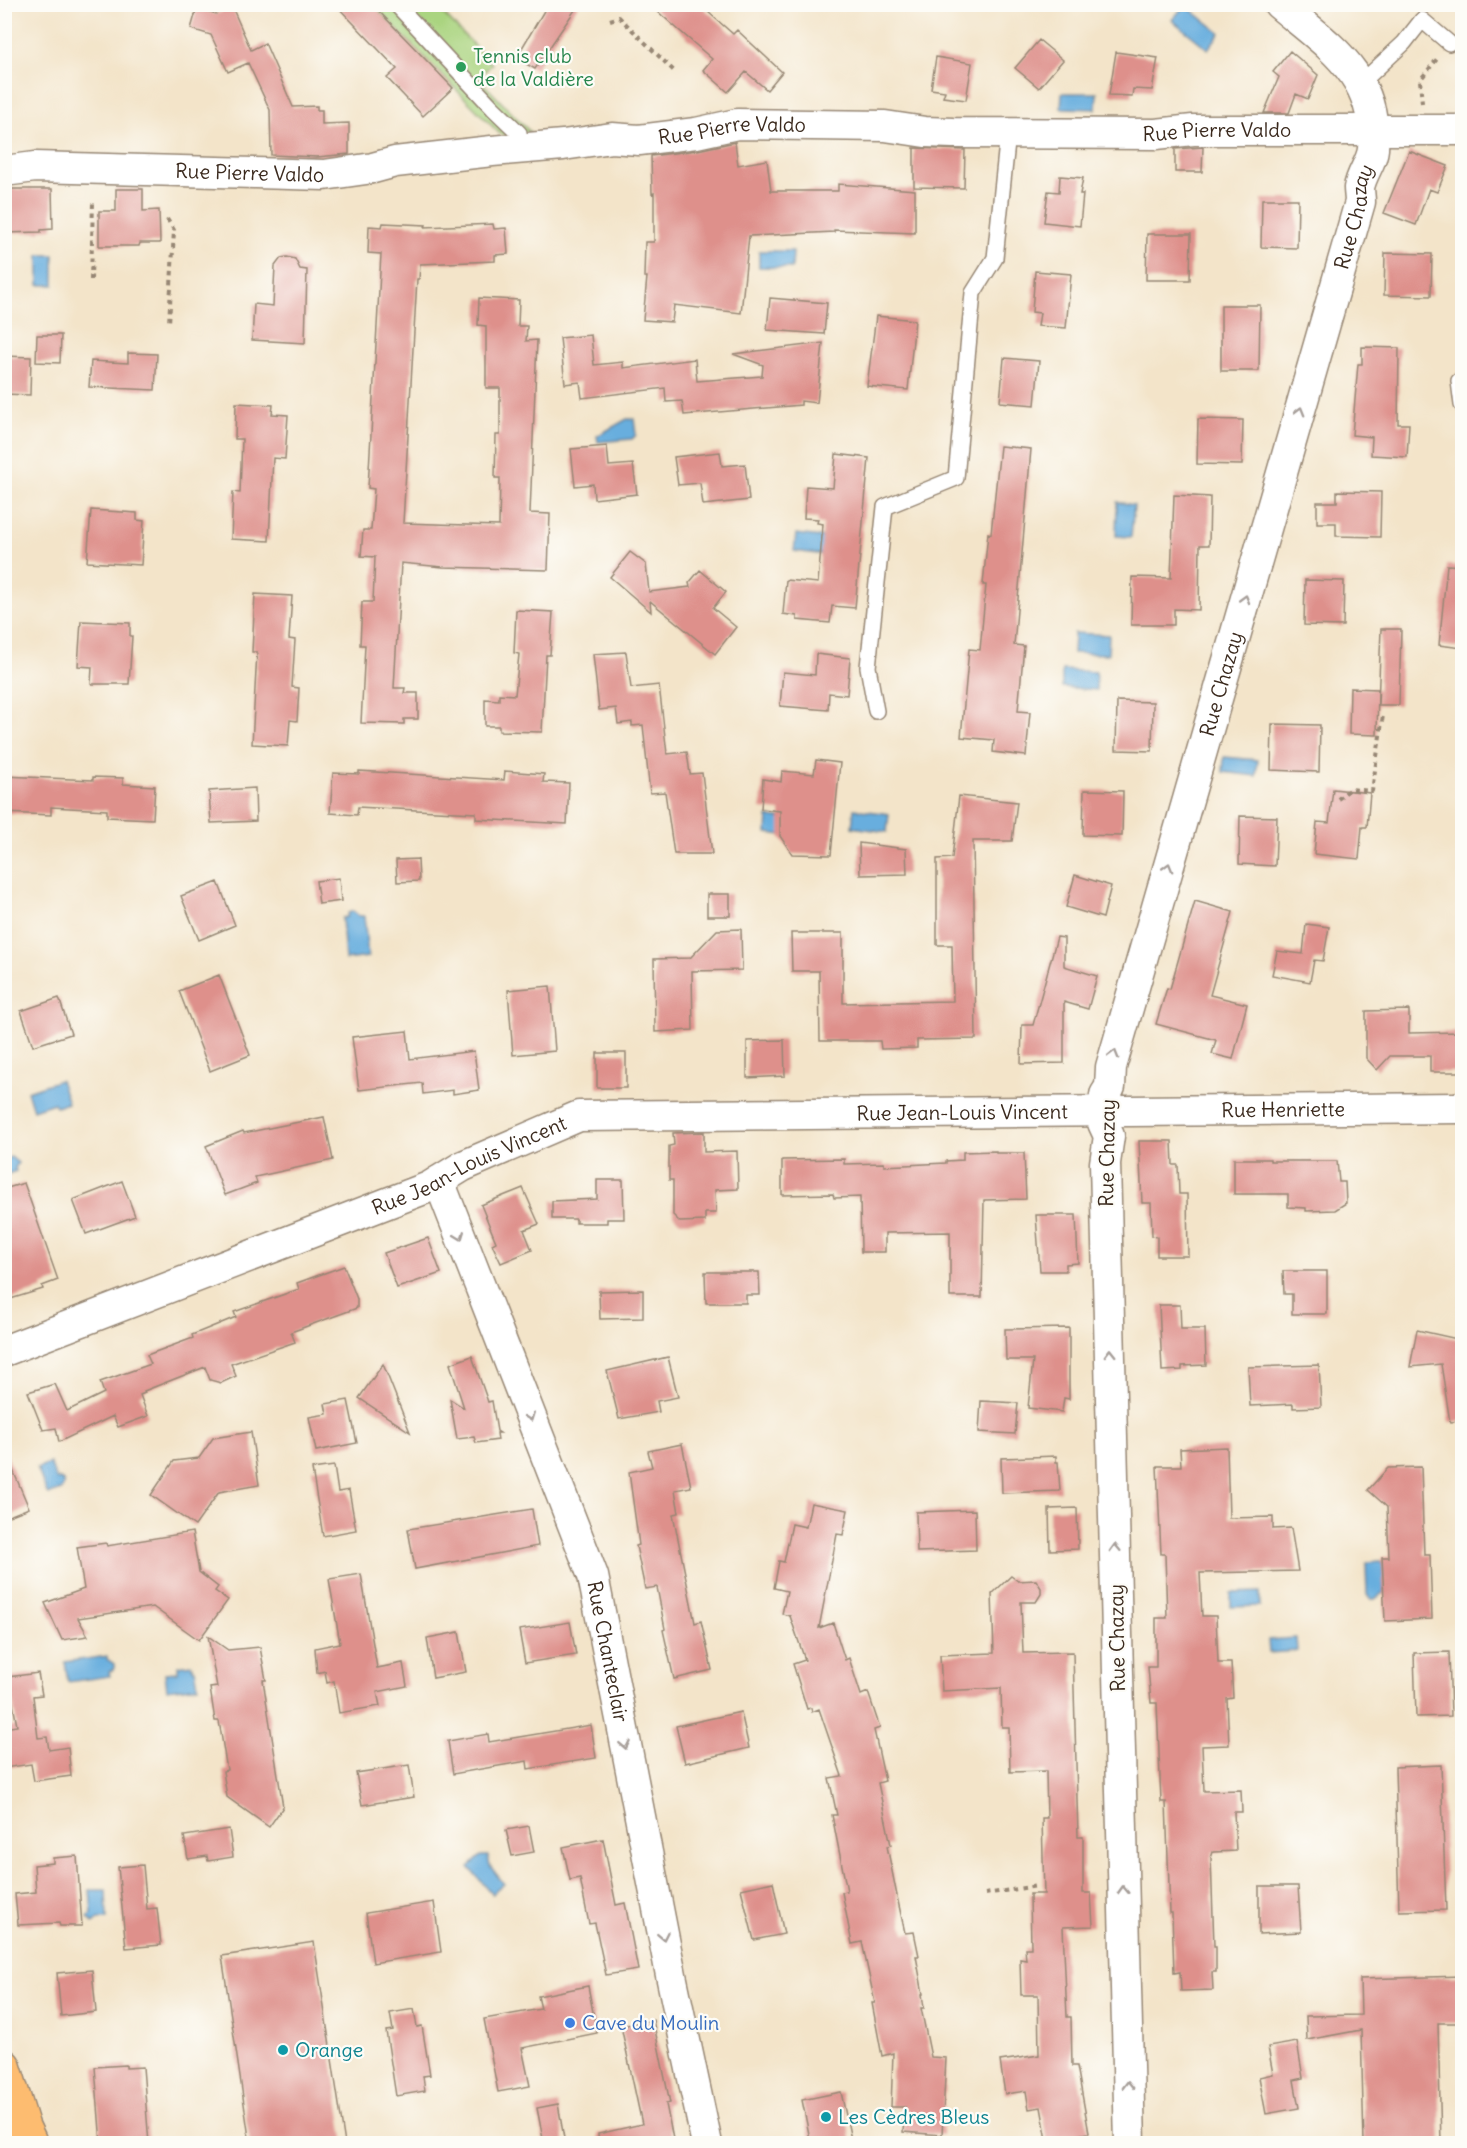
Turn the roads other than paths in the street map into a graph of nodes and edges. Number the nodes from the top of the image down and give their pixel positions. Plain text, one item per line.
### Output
1 (396, 4) edge
2 (1279, 4) edge
3 (1449, 43) road end
4 (1361, 83) junction
5 (1374, 129) junction
6 (1462, 130) edge
7 (1008, 133) junction
8 (521, 149) junction
9 (4, 171) edge
10 (1462, 379) edge
11 (1462, 405) edge
12 (876, 711) dead end
13 (1462, 1108) edge
14 (1104, 1111) junction
15 (439, 1181) junction
16 (4, 1351) edge
17 (4, 2066) edge
18 (11, 2137) edge
19 (707, 2144) edge
20 (1130, 2144) edge

1 - 8 lane
2 - 4 street
3 - 4 lane
4 - 5 street, Rue Chazay
5 - 6 street, Rue Pierre Valdo
5 - 7 street, Rue Pierre Valdo
14 -> 5 street, Rue Chazay
7 - 8 street, Rue Pierre Valdo
7 - 12 lane
8 - 9 street, Rue Pierre Valdo
10 - 11 lane
13 - 14 street, Rue Henriette
14 - 15 street, Rue Jean-Louis Vincent
20 -> 14 street, Rue Chazay
15 - 16 street, Rue Jean-Louis Vincent
15 -> 19 street, Rue Chanteclair
17 - 18 main road

